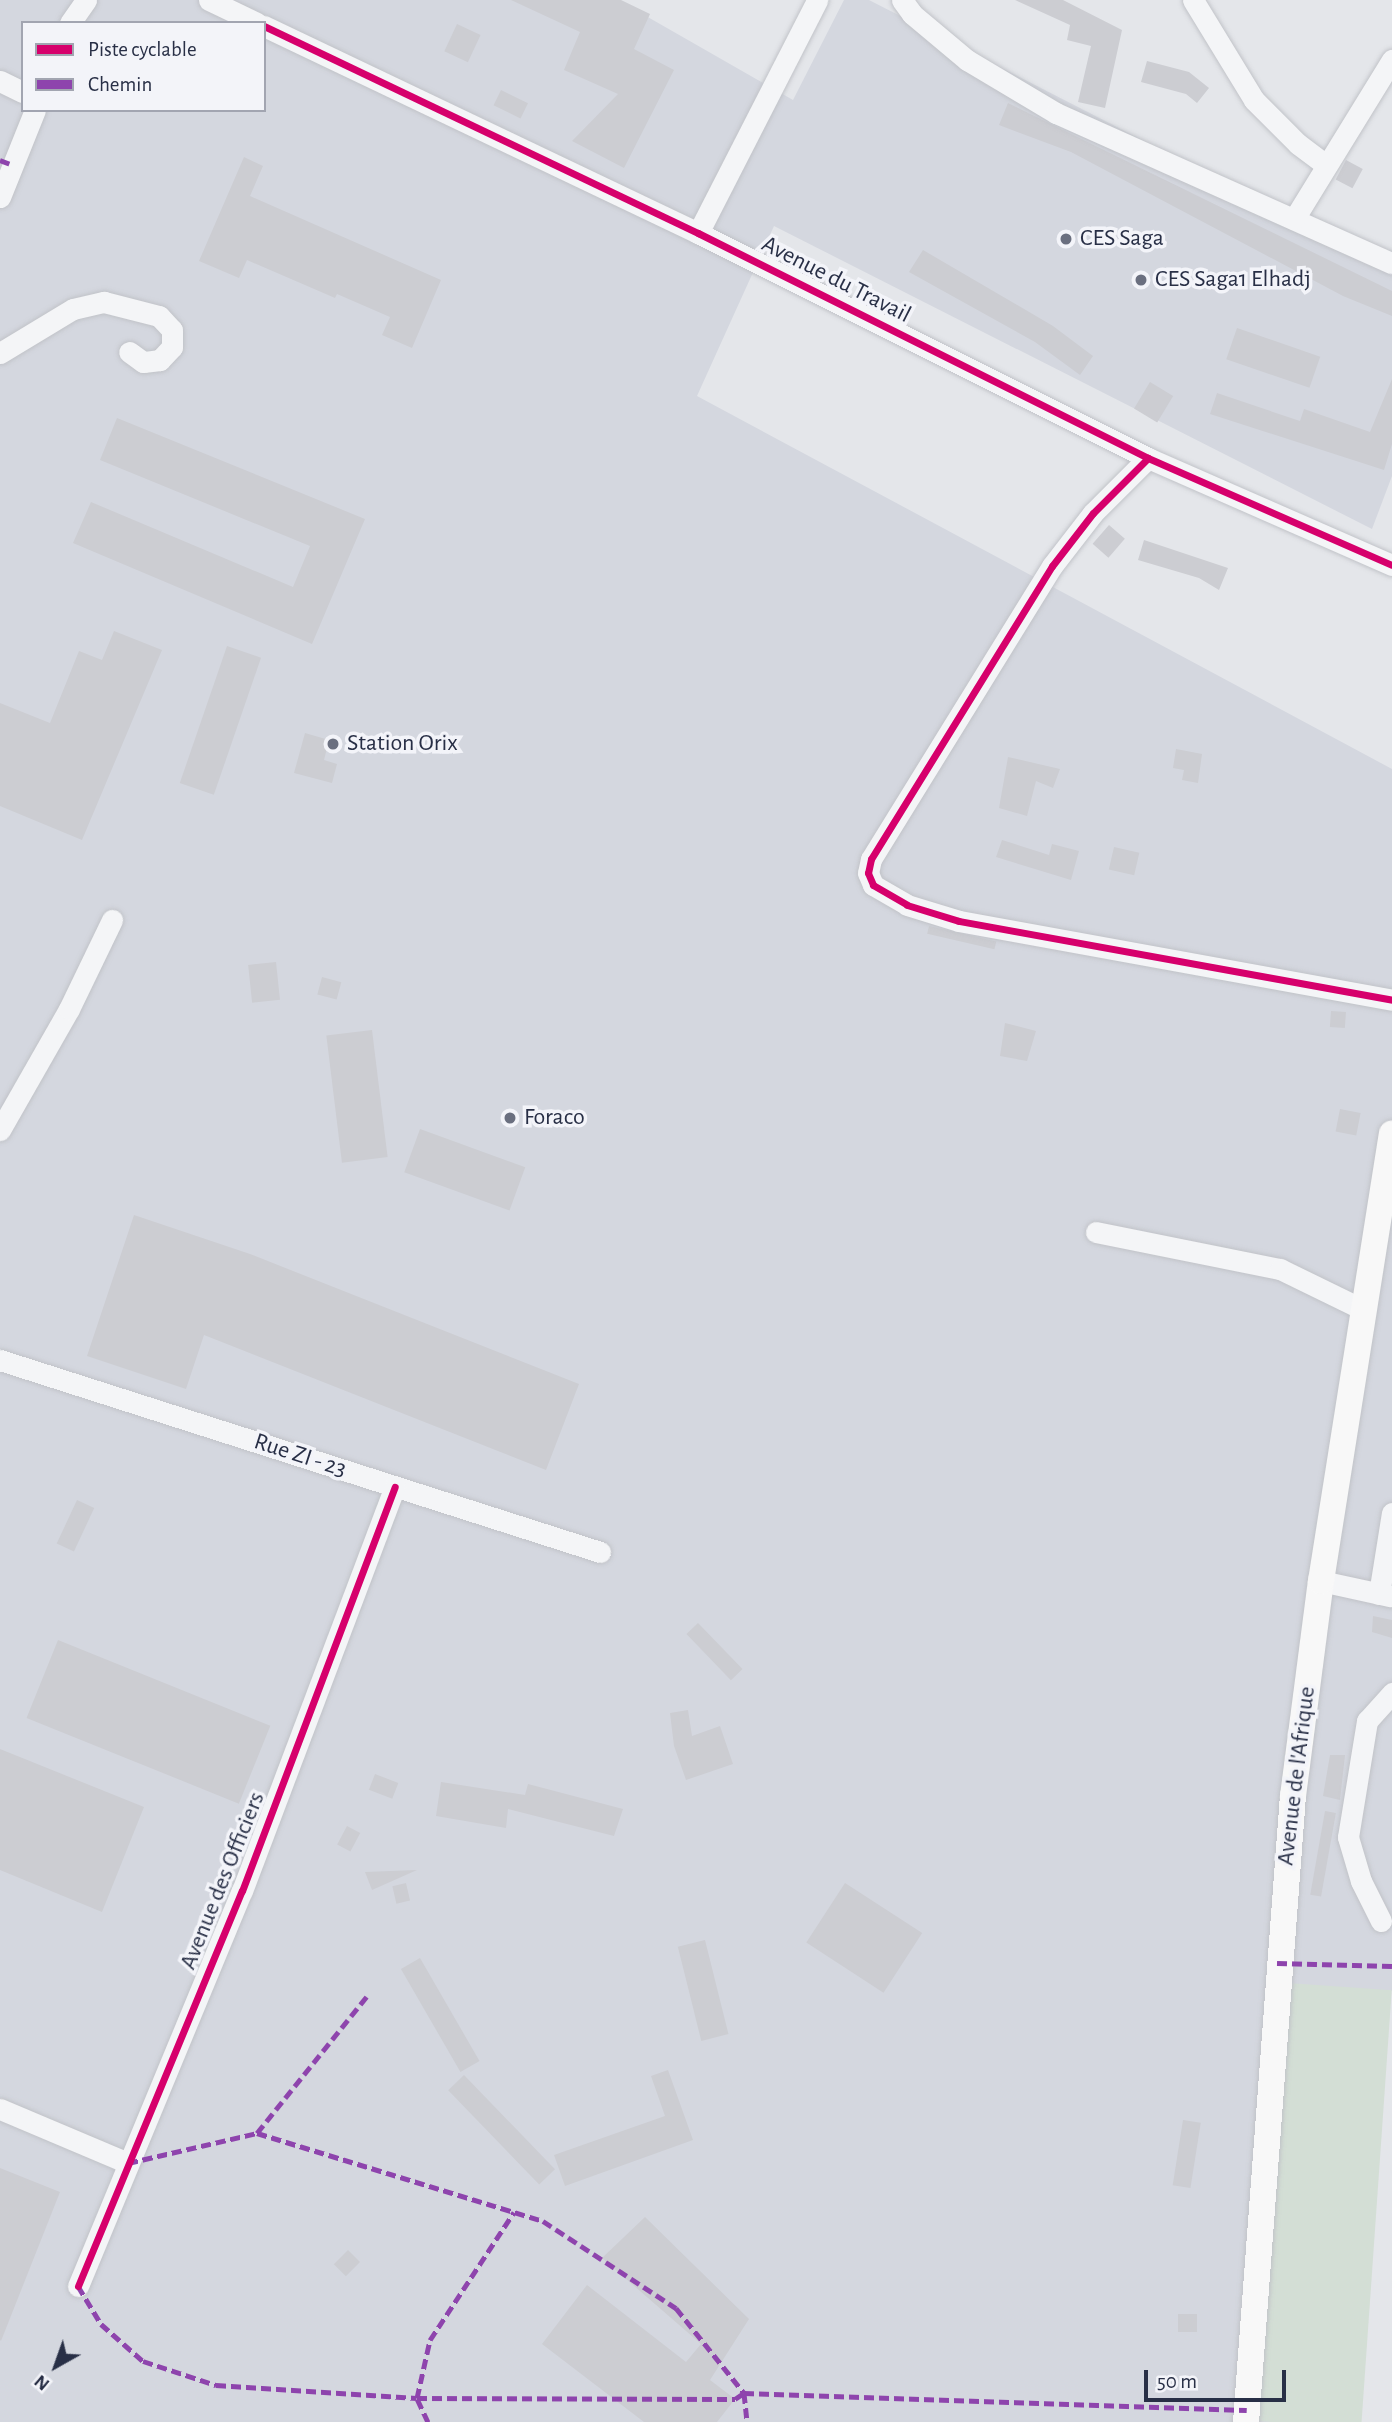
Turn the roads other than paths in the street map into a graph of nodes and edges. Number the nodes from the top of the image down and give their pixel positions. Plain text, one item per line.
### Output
1 (86, 0) edge
2 (209, 0) edge
3 (817, 0) edge
4 (902, 0) edge
5 (1192, 0) edge
6 (71, 21) edge
7 (253, 21) edge
8 (266, 27) edge
9 (1392, 60) edge
10 (0, 81) edge
11 (21, 91) edge
12 (34, 112) edge
13 (1325, 164) junction
14 (0, 197) edge
15 (1294, 219) junction
16 (698, 233) junction
17 (1392, 263) edge
18 (129, 352) dead end
19 (0, 353) edge
20 (1148, 458) junction
21 (1392, 565) edge
22 (112, 920) dead end
23 (1392, 1000) edge
24 (0, 1130) edge
25 (1392, 1134) edge
26 (1096, 1232) dead end
27 (1364, 1310) junction
28 (0, 1360) edge
29 (396, 1487) junction
30 (1392, 1513) edge
31 (600, 1552) dead end
32 (1321, 1581) junction
33 (1385, 1595) edge
34 (1392, 1693) edge
35 (1381, 1921) dead end
36 (0, 2109) edge
37 (128, 2163) junction
38 (78, 2286) dead end
39 (1246, 2422) edge

1 - 6 street
2 - 7 street
3 - 16 street
4 - 15 street
5 - 13 street
8 - 16 street, Avenue du Travail
9 - 13 street
10 - 11 street
12 - 14 street
13 - 15 street
15 - 17 street
16 - 20 street, Avenue du Travail
18 - 19 street
20 - 21 street, Avenue du Travail
20 - 23 street
22 - 24 street
25 - 27 main road, Avenue de l'Afrique
26 - 27 street
27 - 32 main road, Avenue de l'Afrique
28 - 29 street, Rue ZI - 23
29 - 31 street, Rue ZI - 23
29 - 37 street, Avenue des Officiers
30 - 33 street
32 - 33 street
32 - 39 main road, Avenue de l'Afrique
34 - 35 street
36 - 37 street
37 - 38 street, Avenue des Officiers

